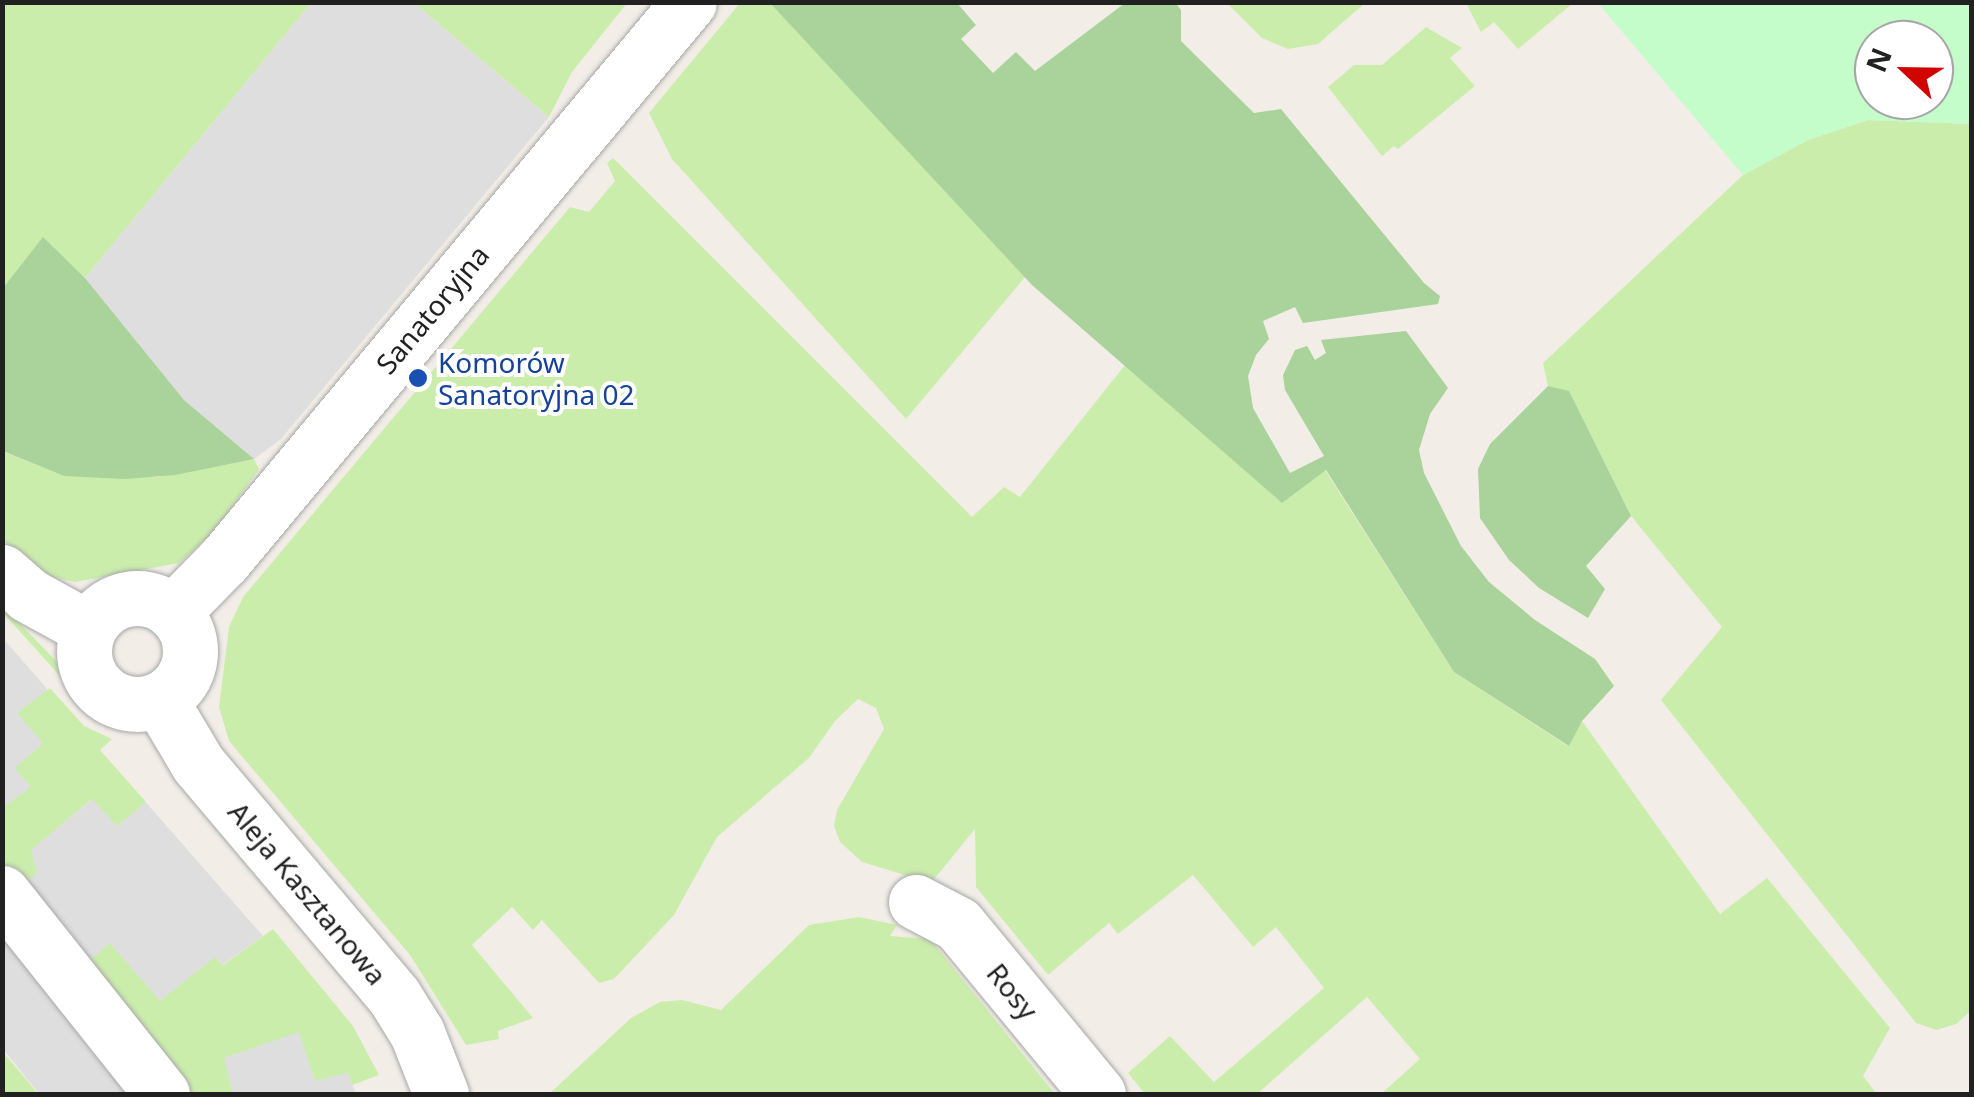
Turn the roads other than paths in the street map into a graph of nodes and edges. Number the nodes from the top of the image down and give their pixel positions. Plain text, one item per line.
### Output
1 (688, 2) edge
2 (2, 572) edge
3 (173, 612) junction
4 (88, 628) junction
5 (160, 700) junction
6 (2, 893) edge
7 (916, 902) dead end
8 (162, 1094) edge
9 (441, 1094) edge
10 (1098, 1094) edge

1 - 3 street, Sanatoryjna
2 - 4 street
3 - 4 street
3 - 5 street
4 - 5 street
5 - 9 street, Aleja Kasztanowa
6 - 8 street
7 - 10 street, Rosy

